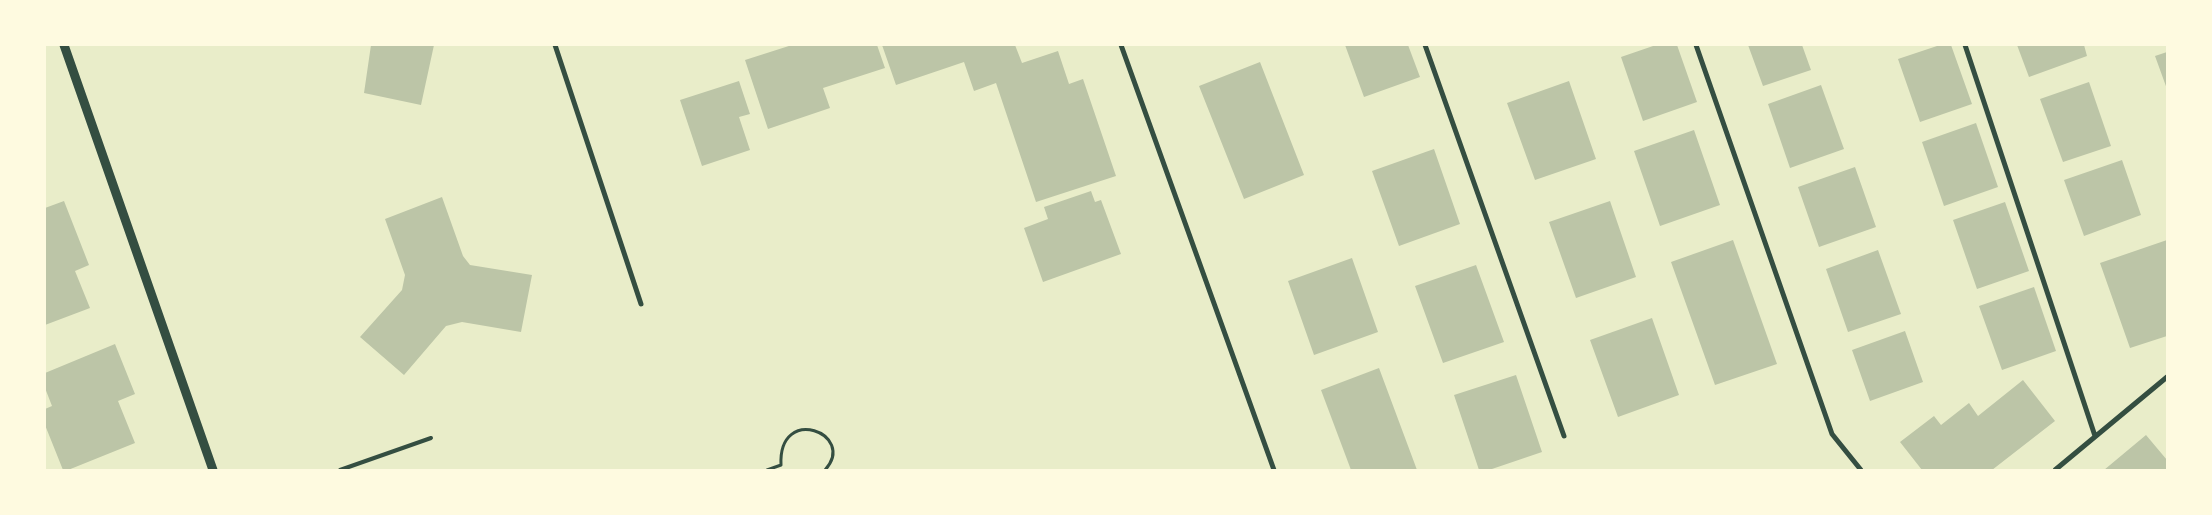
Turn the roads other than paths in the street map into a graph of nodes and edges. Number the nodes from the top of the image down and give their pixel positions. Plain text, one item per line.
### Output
1 (64, 45) edge
2 (555, 45) edge
3 (1121, 45) edge
4 (1426, 45) edge
5 (1696, 45) edge
6 (1965, 45) edge
7 (641, 304) dead end
8 (2167, 377) edge
9 (1564, 436) dead end
10 (2095, 436) junction
11 (431, 438) dead end
12 (214, 470) edge
13 (340, 470) edge
14 (1274, 470) edge
15 (1861, 470) edge
16 (2055, 470) edge

1 - 12 street
2 - 7 street
3 - 14 street
4 - 9 street
5 - 15 street
6 - 10 street
8 - 10 street
10 - 16 street
11 - 13 lane

